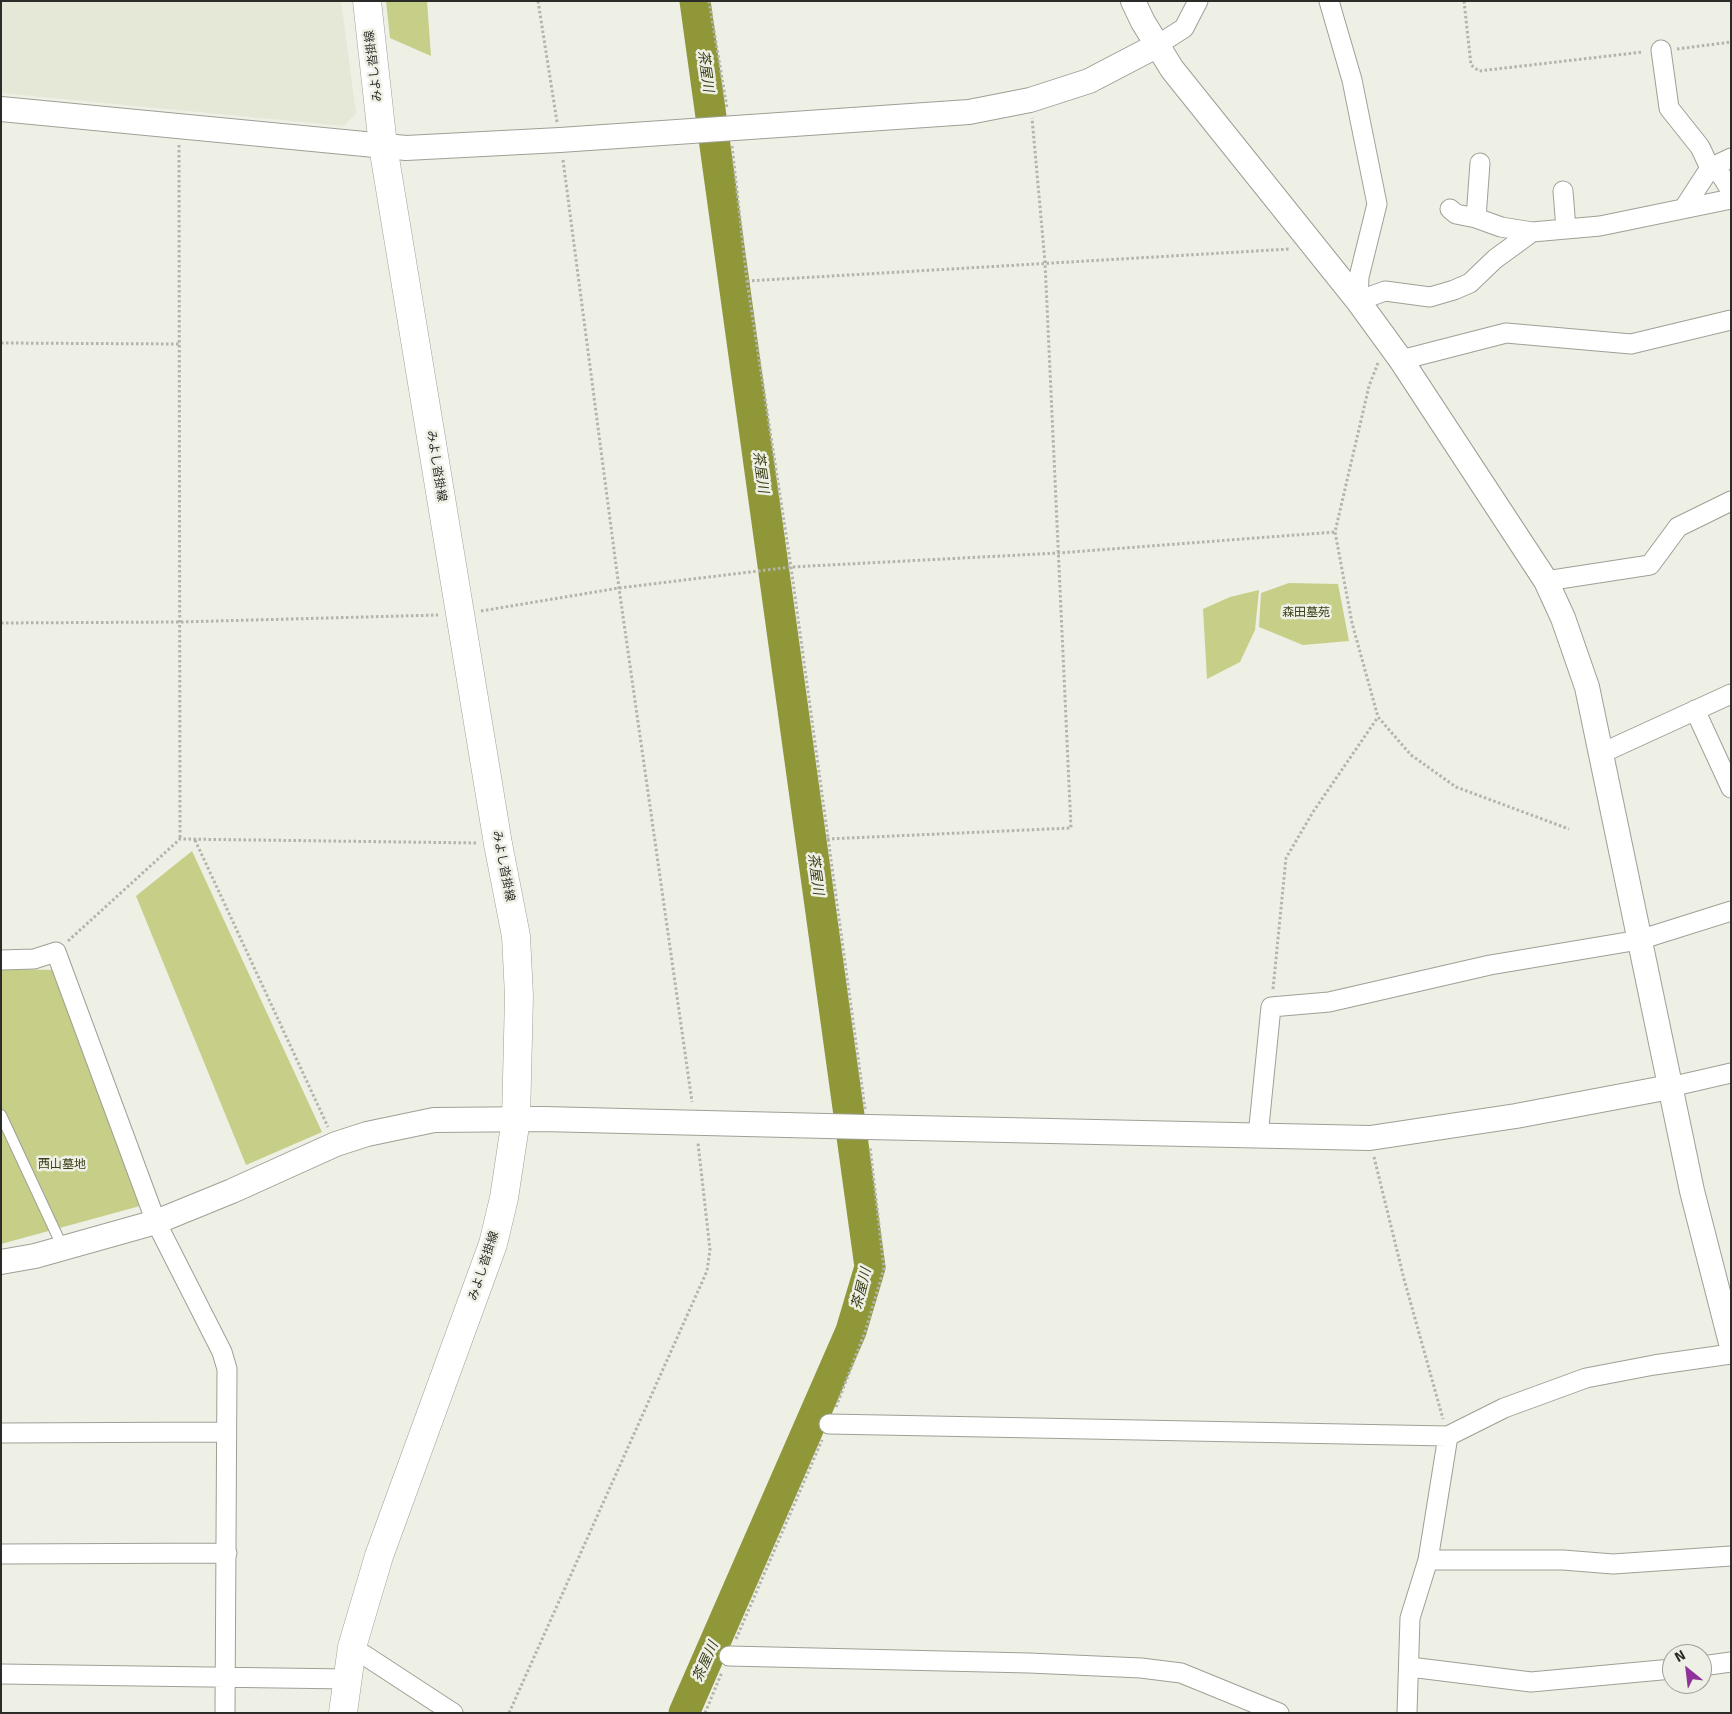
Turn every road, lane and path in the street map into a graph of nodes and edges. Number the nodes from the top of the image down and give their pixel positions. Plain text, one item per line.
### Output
1 (367, 1) edge
2 (538, 1) edge
3 (709, 1) edge
4 (1133, 1) edge
5 (1198, 1) edge
6 (1329, 1) edge
7 (1464, 1) edge
8 (1731, 42) edge
9 (1156, 46) junction
10 (1661, 50) junction
11 (1030, 100) junction
12 (1, 109) edge
13 (179, 128) junction
14 (730, 128) junction
15 (560, 140) junction
16 (383, 146) junction
17 (1731, 158) edge
18 (1480, 164) dead end
19 (1710, 168) junction
20 (1563, 191) dead end
21 (1731, 191) edge
22 (1731, 200) edge
23 (1684, 208) junction
24 (1450, 209) dead end
25 (1476, 218) junction
26 (1566, 229) junction
27 (1532, 232) junction
28 (1315, 248) junction
29 (1045, 262) junction
30 (747, 281) junction
31 (1358, 301) junction
32 (1731, 320) edge
33 (1387, 342) junction
34 (1, 343) edge
35 (181, 344) junction
36 (1401, 360) junction
37 (1731, 501) edge
38 (1335, 532) junction
39 (1058, 553) junction
40 (791, 567) junction
41 (1546, 581) junction
42 (619, 588) junction
43 (461, 614) junction
44 (179, 622) junction
45 (1, 623) edge
46 (1731, 694) edge
47 (1695, 710) junction
48 (1378, 717) junction
49 (1602, 753) junction
50 (1731, 788) edge
51 (1568, 829) dead end
52 (180, 839) junction
53 (827, 839) junction
54 (195, 840) junction
55 (498, 844) junction
56 (1731, 911) edge
57 (1639, 940) junction
58 (56, 952) junction
59 (1, 960) edge
60 (1271, 1007) junction
61 (1731, 1073) edge
62 (1670, 1087) junction
63 (1, 1114) edge
64 (516, 1119) junction
65 (695, 1123) junction
66 (867, 1127) junction
67 (1258, 1136) junction
68 (1370, 1138) junction
69 (336, 1144) junction
70 (156, 1222) junction
71 (63, 1248) junction
72 (1, 1262) edge
73 (1731, 1343) edge
74 (1731, 1354) edge
75 (829, 1424) junction
76 (226, 1432) junction
77 (1, 1433) edge
78 (1448, 1436) junction
79 (227, 1553) junction
80 (1, 1554) edge
81 (1731, 1556) edge
82 (1428, 1560) junction
83 (352, 1647) junction
84 (729, 1656) junction
85 (1731, 1662) edge
86 (1712, 1665) edge
87 (1410, 1667) junction
88 (1662, 1670) edge
89 (1, 1674) edge
90 (226, 1676) junction
91 (347, 1679) junction
92 (225, 1713) edge
93 (343, 1713) edge
94 (453, 1713) edge
95 (509, 1713) edge
96 (705, 1713) edge
97 (1279, 1713) edge
98 (1406, 1713) edge

1 - 16 main road, みよし沓掛線
2 - 15 path
3 - 14 path
4 - 9 street
5 - 9 street
6 - 31 street
7 - 10 path
8 - 10 path
9 - 11 street
9 - 28 street
10 - 19 street
11 - 14 street
11 - 29 path
12 - 13 street
13 - 16 street
13 - 35 path
14 - 15 street
14 - 30 path
15 - 16 street
15 - 42 path
16 - 43 main road, みよし沓掛線
17 - 19 street
18 - 25 street
19 - 21 street
19 - 23 street
20 - 26 street
22 - 23 street
23 - 26 street
24 - 25 street
25 - 27 street
26 - 27 street
27 - 31 street
28 - 29 path
28 - 31 street
29 - 30 path
29 - 39 path
30 - 40 path
31 - 33 street
32 - 36 street
33 - 36 street
33 - 38 path
34 - 35 path
35 - 44 path
36 - 41 street
37 - 41 street
38 - 39 path
38 - 48 path
39 - 40 path
39 - 53 path
40 - 42 path
40 - 53 path
41 - 49 street
42 - 43 path
42 - 65 path
43 - 44 path
43 - 55 main road, みよし沓掛線
44 - 45 path
44 - 52 path
46 - 47 street
47 - 49 street
47 - 50 street
48 - 51 path
48 - 60 path
49 - 57 street
52 - 54 path
52 - 58 path
53 - 66 path
54 - 55 path
54 - 69 path
55 - 64 main road, みよし沓掛線
56 - 57 street
57 - 60 street
57 - 62 street
58 - 59 street
58 - 70 street
60 - 67 street
61 - 62 street
62 - 68 street
62 - 73 street
63 - 71 lane
64 - 65 street
64 - 69 street
64 - 83 main road, みよし沓掛線
65 - 66 street
65 - 95 path
66 - 67 street
66 - 75 path
67 - 68 street
68 - 78 path
69 - 70 street
70 - 71 street
70 - 76 street
71 - 72 street
74 - 78 street
75 - 78 street
75 - 84 path
76 - 77 street
76 - 79 street
78 - 82 street
79 - 80 street
79 - 90 street
81 - 82 street
82 - 87 street
83 - 91 main road, みよし沓掛線
83 - 94 street
84 - 96 path
84 - 97 street
85 - 86 street
87 - 88 street
87 - 98 street
89 - 90 street
90 - 91 street
90 - 92 street
91 - 93 main road, みよし沓掛線

